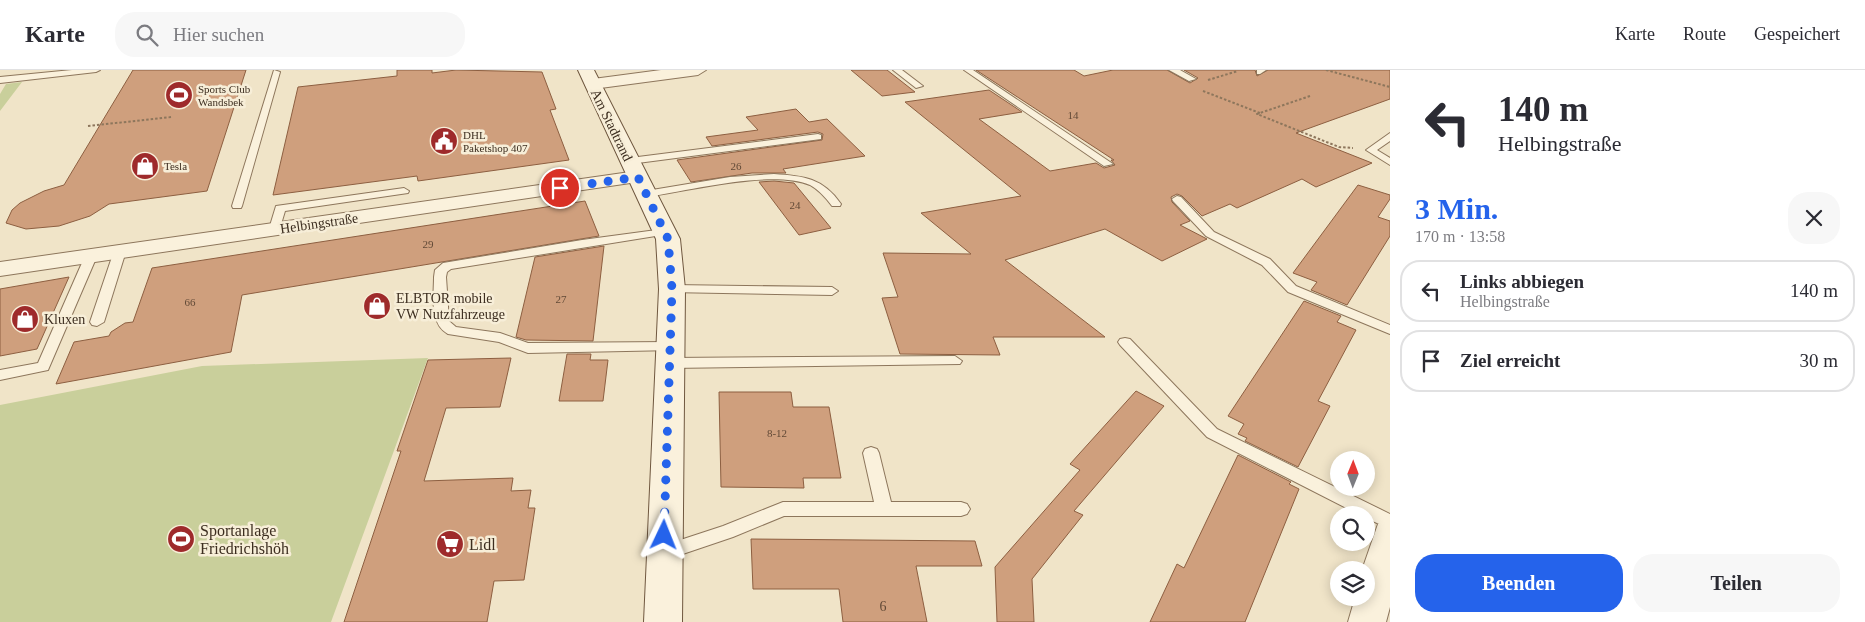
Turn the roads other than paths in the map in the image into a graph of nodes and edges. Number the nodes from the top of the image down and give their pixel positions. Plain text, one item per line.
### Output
1 (96, 70) edge
2 (698, 70) edge
3 (897, 70) edge
4 (968, 70) edge
5 (1173, 70) edge
6 (276, 72) dead end
7 (589, 77) edge
8 (0, 80) edge
9 (1196, 81) road end
10 (919, 86) dead end
11 (818, 136) dead end
12 (1390, 136) edge
13 (1390, 162) edge
14 (1108, 164) dead end
15 (638, 177) junction
16 (404, 191) dead end
17 (1177, 199) dead end
18 (836, 204) dead end
19 (237, 206) dead end
20 (275, 229) junction
21 (664, 232) junction
22 (120, 251) junction
23 (91, 256) junction
24 (0, 269) edge
25 (672, 289) junction
26 (832, 291) dead end
27 (97, 322) dead end
28 (1390, 330) edge
29 (1125, 342) dead end
30 (670, 355) junction
31 (955, 361) dead end
32 (0, 375) edge
33 (871, 453) dead end
34 (884, 508) junction
35 (961, 509) dead end
36 (1390, 522) edge
37 (1390, 534) edge
38 (664, 553) junction
39 (663, 622) edge
40 (1367, 622) edge

1 - 8 lane
2 - 7 street
3 - 10 lane
4 - 14 lane
5 - 9 lane
6 - 19 lane
7 - 15 street, Am Stadtrand
11 - 15 lane
12 - 13 lane
15 - 18 lane
15 - 20 street, Helbingstraße
15 - 21 street, Am Stadtrand
16 - 20 lane
17 - 28 lane
20 - 22 street, Helbingstraße
21 - 25 street, Am Stadtrand
21 - 30 lane
22 - 23 street, Helbingstraße
22 - 27 lane
23 - 24 street, Helbingstraße
23 - 32 lane
25 - 26 lane
25 - 30 street, Am Stadtrand
29 - 36 lane
30 - 31 lane
30 - 38 street, Am Stadtrand
33 - 34 lane
34 - 35 lane
34 - 38 lane
37 - 40 street
38 - 39 street, Am Stadtrand

